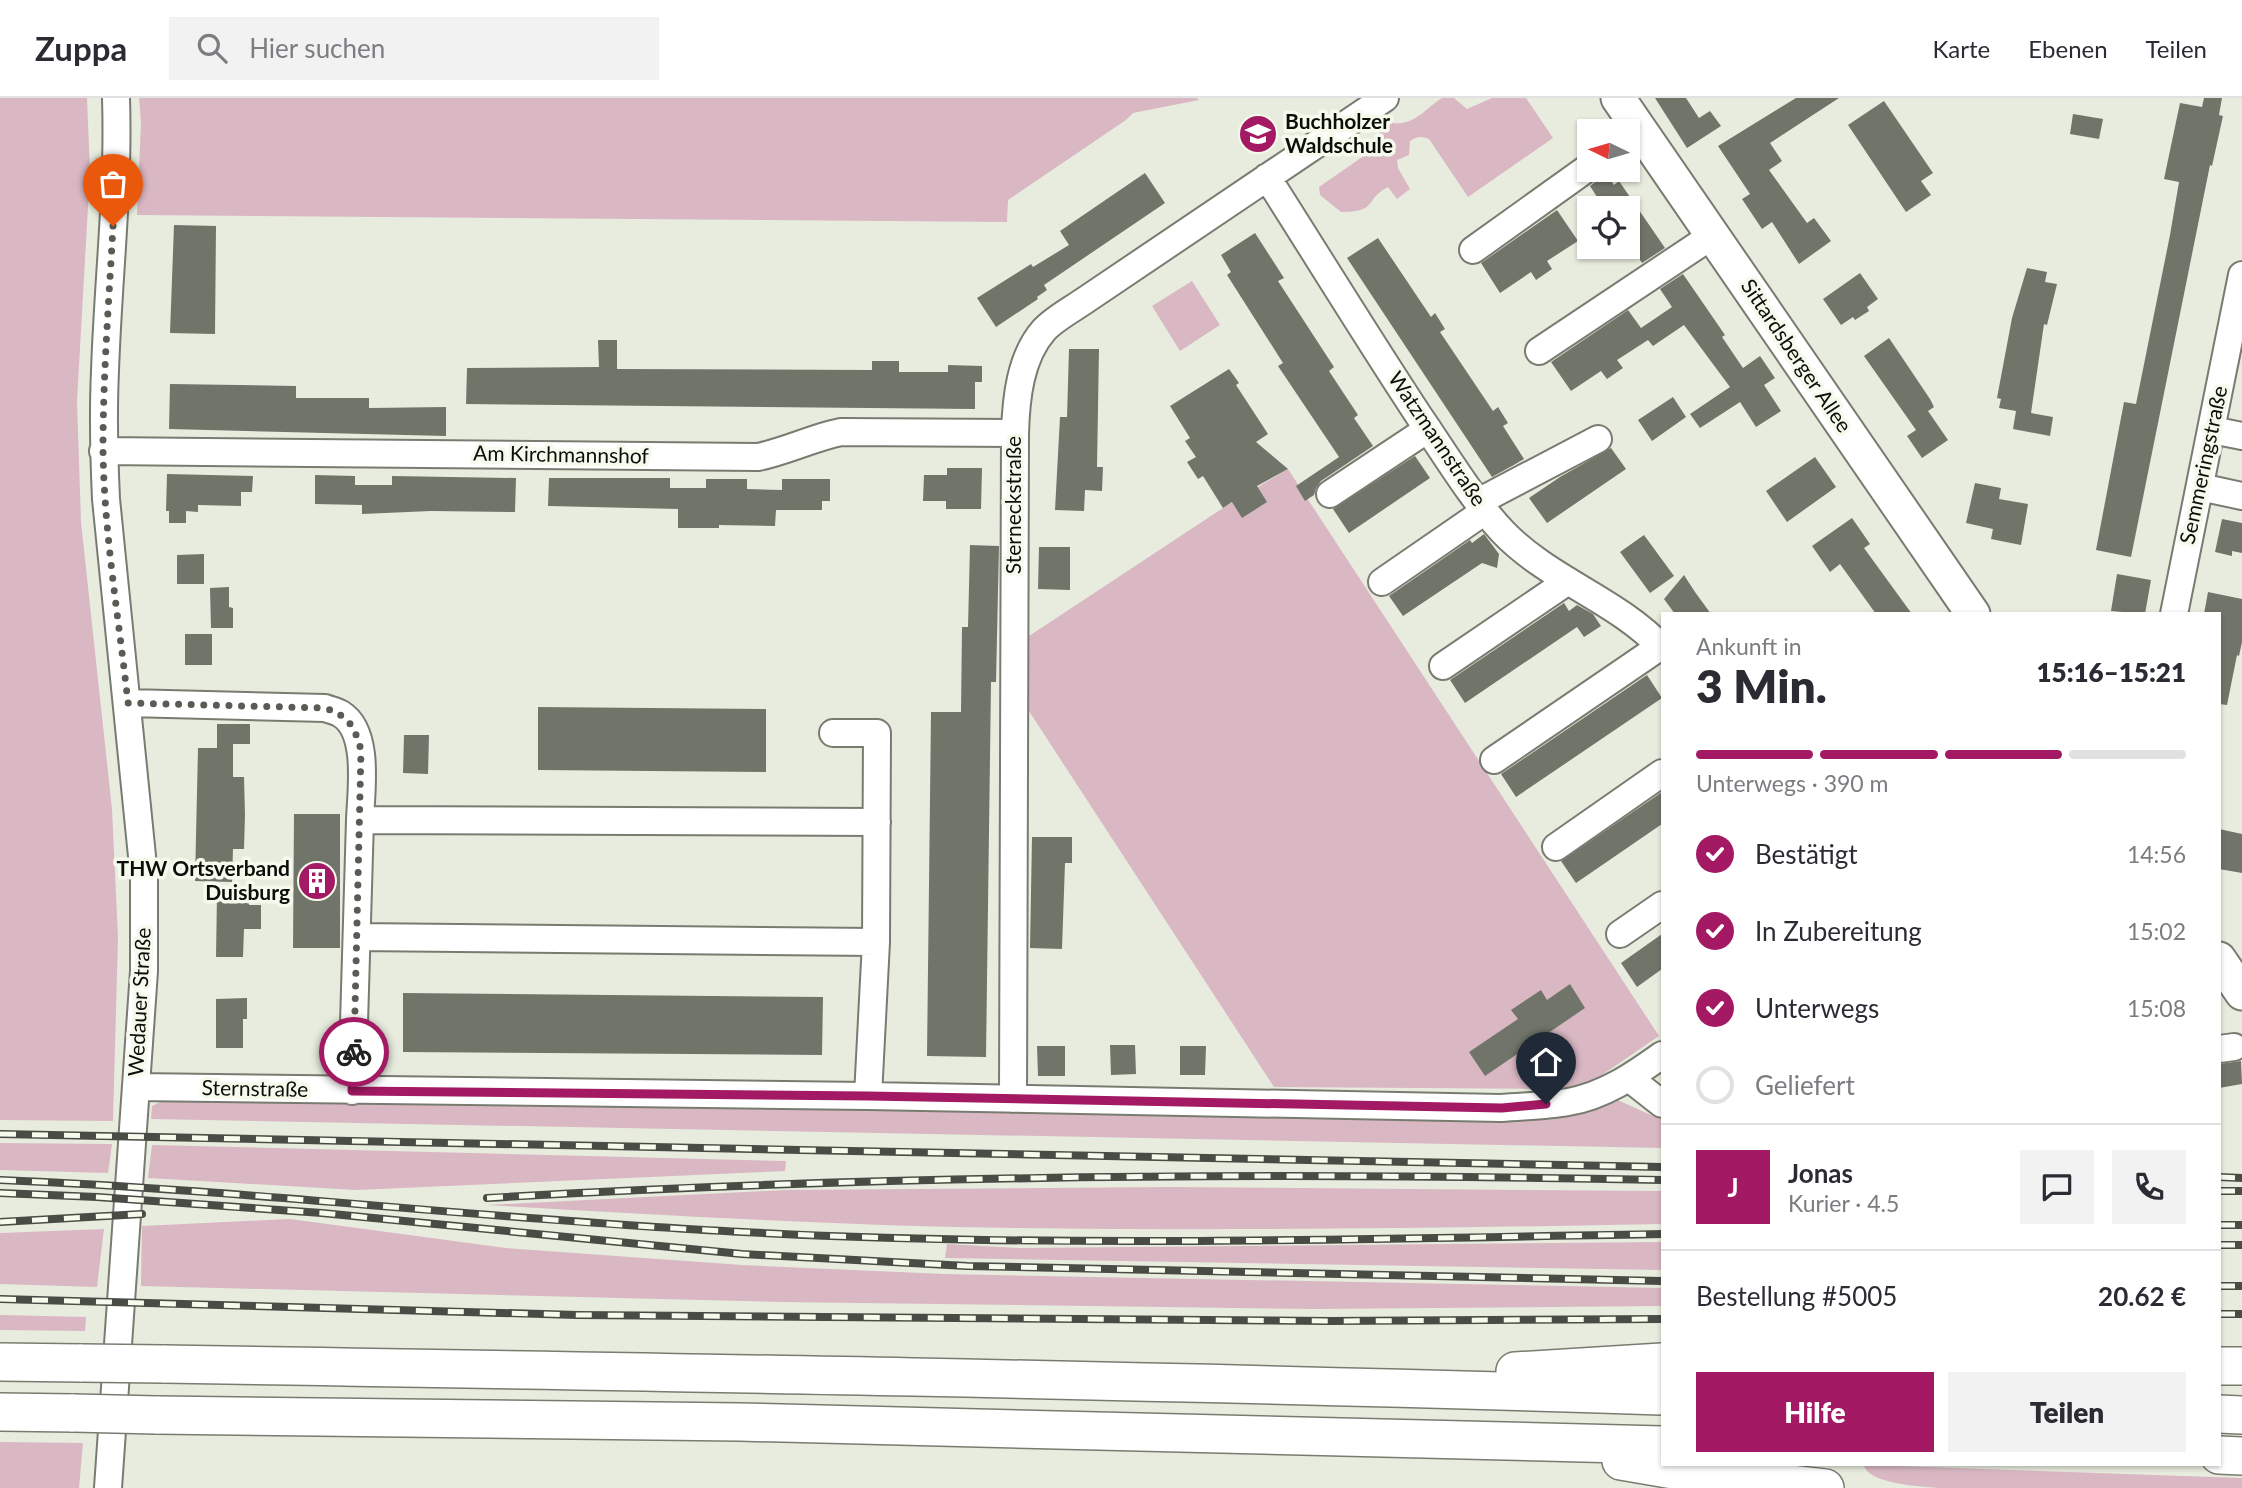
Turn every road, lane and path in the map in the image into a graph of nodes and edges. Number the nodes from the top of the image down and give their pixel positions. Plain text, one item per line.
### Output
1 (116, 98) edge
2 (1385, 98) edge
3 (1618, 98) edge
4 (1627, 119) edge
5 (1640, 143) edge
6 (1577, 176) edge
7 (1268, 177) junction
8 (1713, 235) junction
9 (1473, 250) dead end
10 (2242, 275) edge
11 (1539, 351) dead end
12 (1429, 429) junction
13 (2212, 430) junction
14 (1015, 433) junction
15 (2242, 436) edge
16 (1598, 439) dead end
17 (103, 451) junction
18 (2200, 487) junction
19 (1330, 495) dead end
20 (2242, 496) edge
21 (1481, 506) junction
22 (1568, 581) junction
23 (1382, 582) dead end
24 (1972, 612) edge
25 (2174, 612) edge
26 (1661, 646) edge
27 (1661, 648) edge
28 (1443, 666) dead end
29 (128, 703) junction
30 (833, 733) dead end
31 (1494, 760) dead end
32 (1661, 774) edge
33 (360, 820) junction
34 (877, 822) junction
35 (1556, 846) dead end
36 (1661, 906) edge
37 (1620, 934) dead end
38 (357, 937) junction
39 (876, 942) junction
40 (2221, 946) edge
41 (2221, 962) edge
42 (2242, 962) edge
43 (2242, 993) edge
44 (1661, 1056) edge
45 (1629, 1079) junction
46 (135, 1087) junction
47 (352, 1091) junction
48 (868, 1096) junction
49 (1013, 1099) junction
50 (1661, 1103) edge
51 (0, 1362) edge
52 (1661, 1362) edge
53 (2221, 1366) edge
54 (2242, 1366) edge
55 (1325, 1385) junction
56 (1661, 1396) edge
57 (0, 1412) edge
58 (2221, 1414) edge
59 (2242, 1415) edge
60 (1517, 1443) junction
61 (1661, 1445) edge
62 (2221, 1455) edge
63 (2242, 1456) edge
64 (108, 1488) edge
65 (1825, 1488) edge

1 - 17 street, Wedauer Straße
2 - 7 street, Sterneckstraße
3 - 4 main road, Sittardsberger Allee
5 - 8 main road, Sittardsberger Allee
6 - 9 street
7 - 12 street, Watzmannstraße
7 - 14 street, Sterneckstraße
8 - 11 street
8 - 24 main road, Sittardsberger Allee
10 - 13 street, Semmeringstraße
12 - 19 street
12 - 21 street, Watzmannstraße
13 - 15 street
13 - 18 street, Semmeringstraße
14 - 17 street, Am Kirchmannshof
14 - 49 street, Sterneckstraße
16 - 21 street
17 - 29 street, Wedauer Straße
18 - 20 street
18 - 25 street, Semmeringstraße
21 - 22 street, Watzmannstraße
21 - 23 street
22 - 26 street, Watzmannstraße
22 - 28 street
27 - 31 street
29 - 33 street
29 - 46 street, Wedauer Straße
30 - 34 street
32 - 35 street
33 - 34 street
33 - 38 street
34 - 39 street
36 - 37 street
38 - 39 street
38 - 47 street
39 - 48 street
40 - 42 main road
41 - 43 main road
44 - 45 street, Sternstraße
45 - 49 street, Sternstraße
45 - 50 street
46 - 47 street, Sternstraße
46 - 64 street, Wedauer Straße
47 - 48 street, Sternstraße
48 - 49 street, Sternstraße
51 - 55 highway, bridge
52 - 55 highway
53 - 54 highway
55 - 56 highway
57 - 60 highway, bridge
58 - 59 highway
60 - 61 highway
60 - 65 highway
62 - 63 highway

